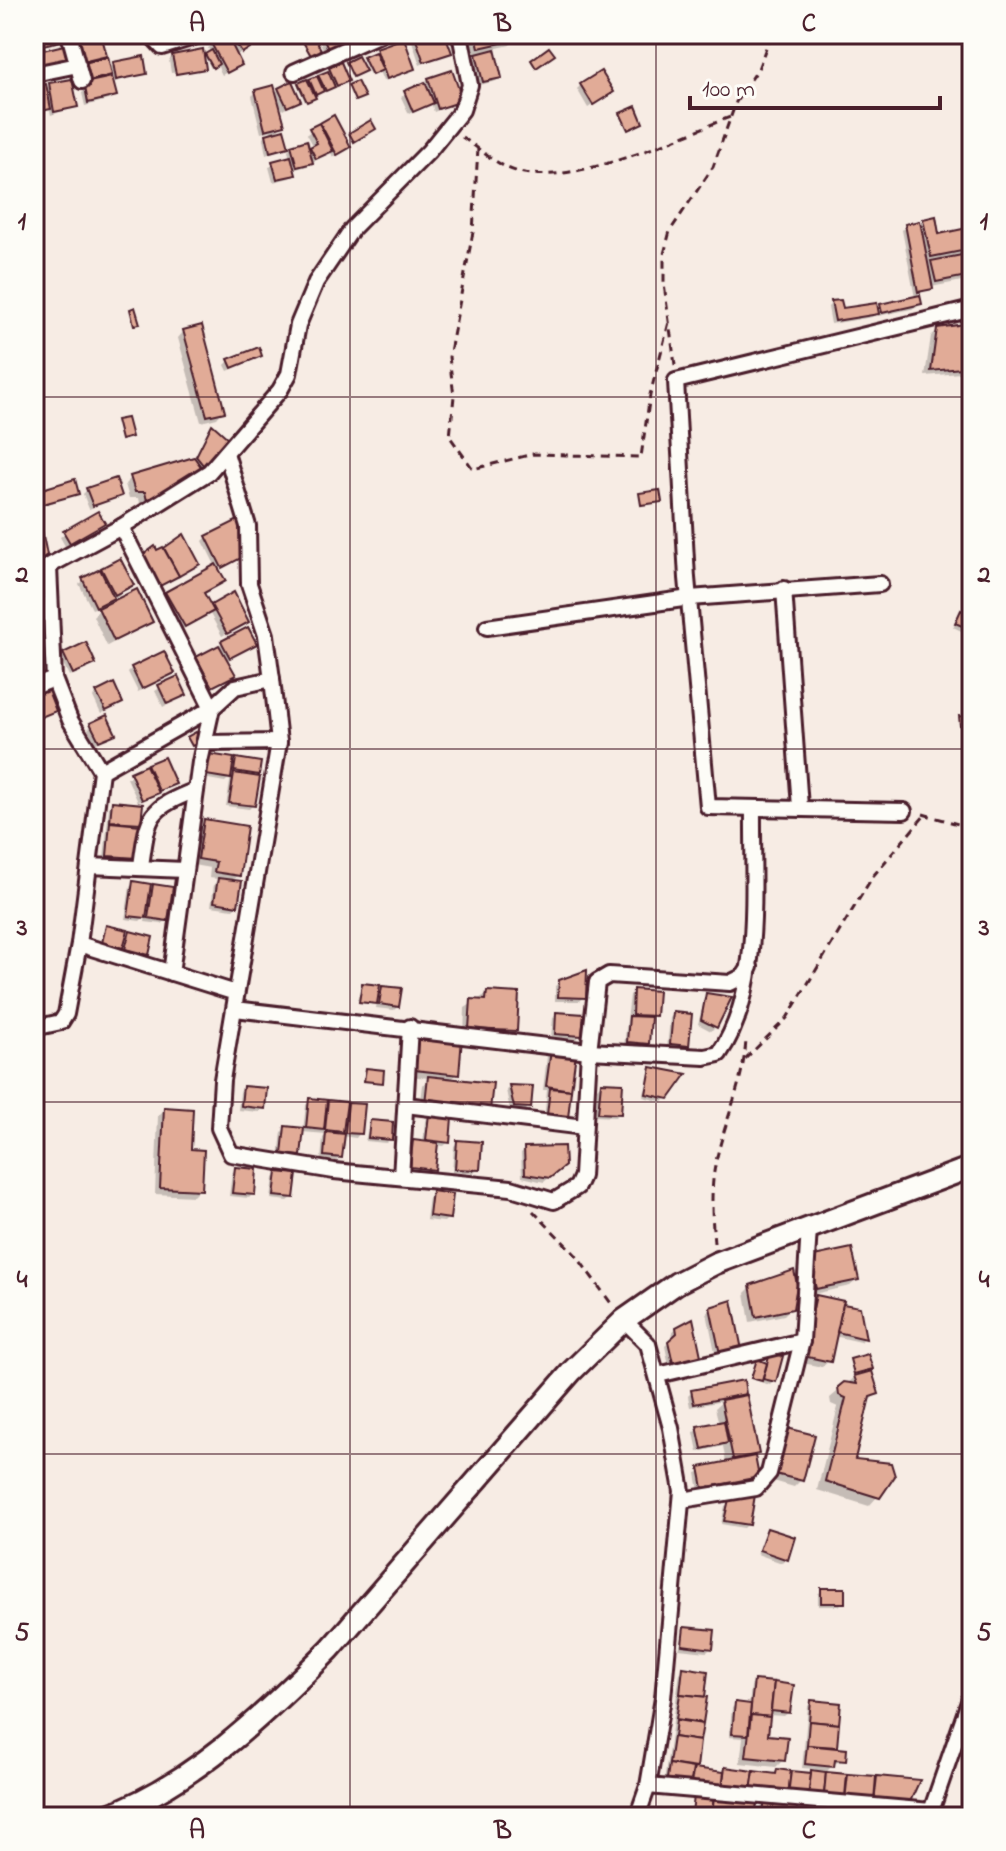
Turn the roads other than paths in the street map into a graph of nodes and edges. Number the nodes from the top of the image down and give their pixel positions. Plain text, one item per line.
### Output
1 (69, 34) edge
2 (150, 34) edge
3 (203, 34) edge
4 (380, 34) edge
5 (460, 34) edge
6 (78, 65) junction
7 (294, 72) dead end
8 (34, 74) edge
9 (82, 81) dead end
10 (972, 309) edge
11 (226, 453) junction
12 (121, 527) junction
13 (49, 567) junction
14 (34, 574) edge
15 (880, 584) dead end
16 (784, 589) junction
17 (690, 598) junction
18 (487, 627) dead end
19 (54, 679) junction
20 (272, 679) junction
21 (34, 687) edge
22 (212, 708) junction
23 (279, 742) junction
24 (204, 743) junction
25 (101, 771) junction
26 (196, 790) junction
27 (800, 807) junction
28 (753, 808) junction
29 (904, 811) road end
30 (89, 866) junction
31 (141, 866) junction
32 (185, 870) junction
33 (79, 944) junction
34 (750, 967) junction
35 (171, 973) junction
36 (236, 993) junction
37 (235, 1009) junction
38 (410, 1027) junction
39 (34, 1028) edge
40 (589, 1051) junction
41 (406, 1105) junction
42 (584, 1127) junction
43 (972, 1167) edge
44 (401, 1177) junction
45 (809, 1228) junction
46 (624, 1320) junction
47 (802, 1341) junction
48 (658, 1375) junction
49 (682, 1500) junction
50 (972, 1693) edge
51 (648, 1786) junction
52 (930, 1814) edge
53 (103, 1817) edge
54 (637, 1817) edge

1 - 6 street
2 - 3 street
4 - 7 street
5 - 11 street
6 - 8 street
6 - 9 street
10 - 17 street
11 - 12 street
11 - 20 street
12 - 13 street
12 - 22 street
13 - 14 street
13 - 19 street
15 - 16 street
16 - 17 street
16 - 27 street
17 - 18 street
17 - 28 street
19 - 21 street
19 - 25 street
20 - 22 street
20 - 23 street
22 - 24 street
22 - 25 street
23 - 24 street
23 - 36 street
24 - 26 street
25 - 30 street
26 - 31 street
26 - 32 street
27 - 28 street
27 - 29 street
28 - 34 street
30 - 31 street
30 - 33 street
31 - 32 street
32 - 35 street
33 - 35 street
33 - 39 street
34 - 40 street
34 - 40 street
35 - 36 street
36 - 37 street
37 - 38 street
37 - 44 street
38 - 40 street
38 - 41 street
40 - 42 street
41 - 42 street
41 - 44 street
42 - 44 street
43 - 45 main road
45 - 46 main road
45 - 47 street
46 - 48 street
46 - 53 main road
47 - 48 street
47 - 49 street
48 - 49 street
49 - 51 street
50 - 52 street
51 - 52 street
51 - 54 street

